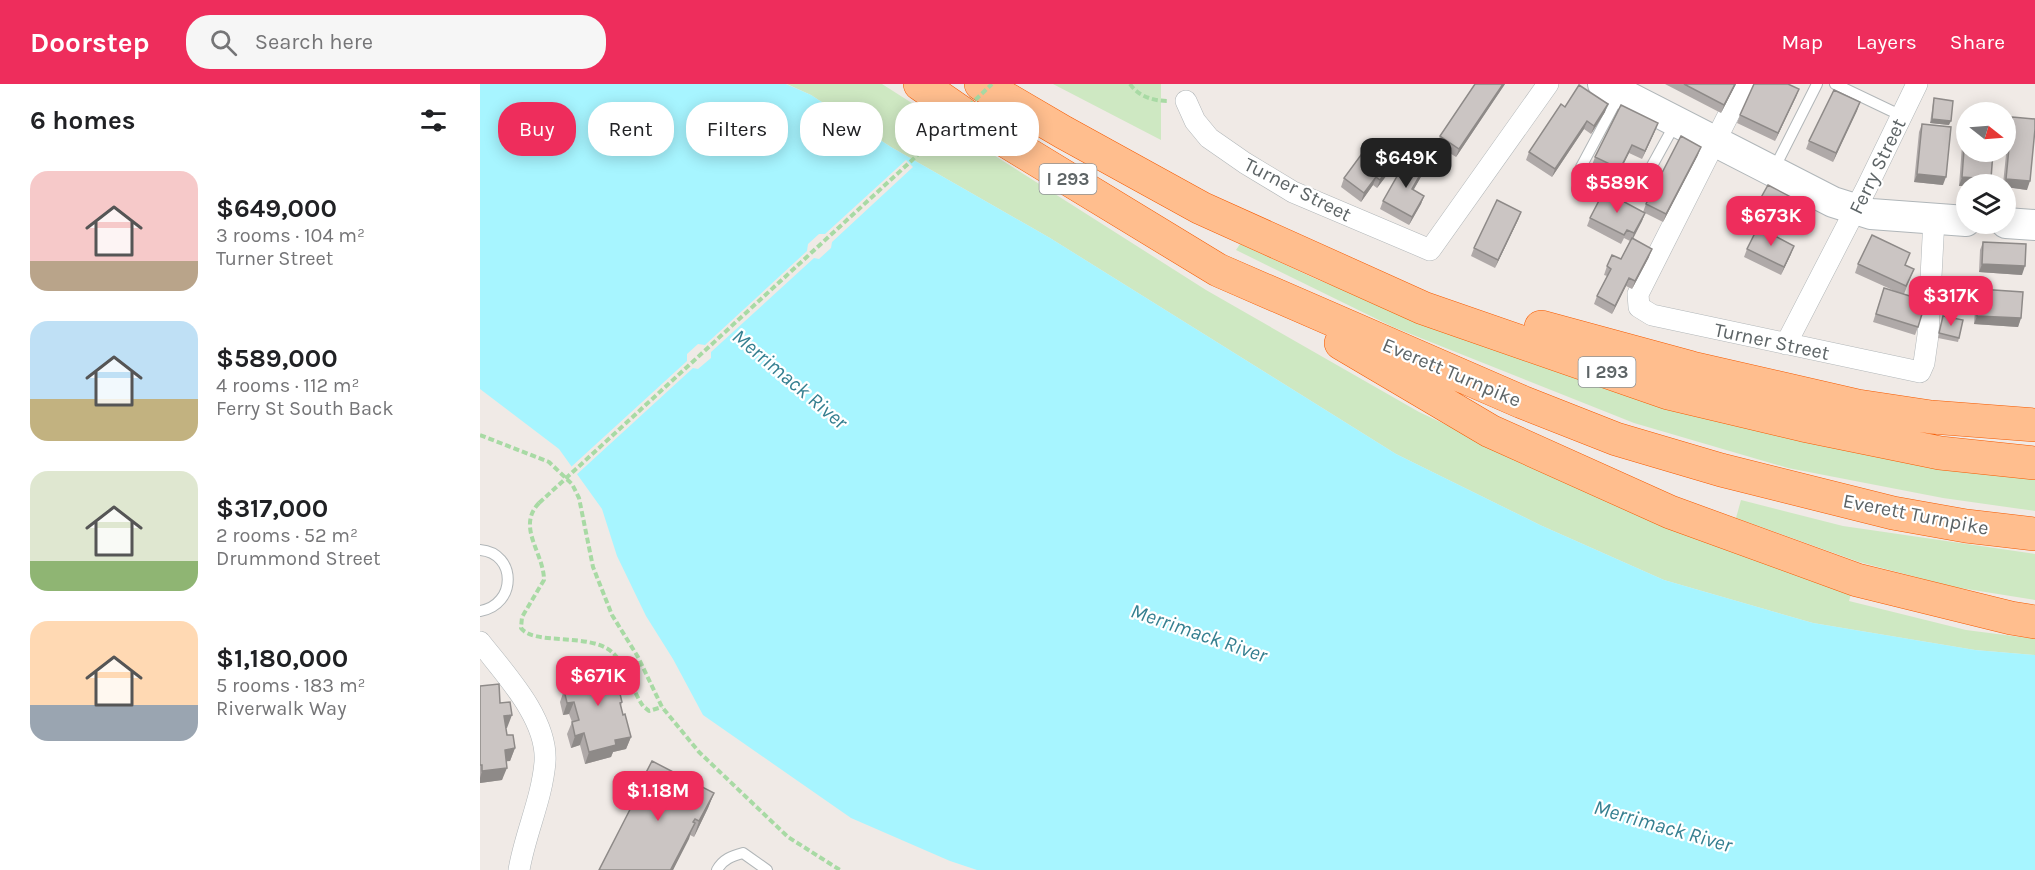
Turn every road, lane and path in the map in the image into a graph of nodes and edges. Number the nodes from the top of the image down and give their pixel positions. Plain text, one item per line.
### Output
1 (920, 84) edge
2 (981, 84) edge
3 (992, 84) edge
4 (1130, 84) edge
5 (1548, 84) edge
6 (1744, 84) edge
7 (1817, 84) edge
8 (1835, 84) edge
9 (1917, 84) edge
10 (1612, 88) edge
11 (1186, 101) joint
12 (1902, 116) junction
13 (1677, 121) junction
14 (1715, 140) junction
15 (1773, 171) junction
16 (1583, 177) junction
17 (1577, 189) dead end
18 (1201, 208) junction
19 (1855, 210) junction
20 (1934, 219) junction
21 (1956, 220) edge
22 (2016, 224) edge
23 (2035, 225) edge
24 (1218, 270) junction
25 (1786, 344) junction
26 (2035, 425) edge
27 (480, 435) edge
28 (2035, 463) edge
29 (2035, 534) edge
30 (480, 550) edge
31 (480, 611) edge
32 (2035, 622) edge
33 (480, 642) edge
34 (662, 707) junction
35 (519, 870) edge
36 (717, 870) edge
37 (767, 870) edge
38 (840, 870) edge

1 - 24 highway, Everett Turnpike / I 293
2 - 18 highway, I 293
3 - 34 path, bridge
4 - 11 path
5 - 11 street, Turner Street
6 - 14 street
7 - 15 lane
8 - 12 lane
9 - 12 street, Ferry Street
10 - 13 main road
10 - 16 lane
12 - 19 street, Ferry Street
13 - 14 main road
13 - 16 lane
14 - 15 main road
14 - 25 street, Turner Street
15 - 19 main road
16 - 17 lane
18 - 26 highway
18 - 28 highway, I 293
19 - 20 main road
19 - 25 street, Ferry Street
20 - 21 main road
20 - 25 street, Turner Street
22 - 23 main road
24 - 29 highway, Everett Turnpike / I 293
24 - 32 highway
27 - 34 path
30 - 31 lane
33 - 35 street
34 - 38 path
36 - 37 lane

